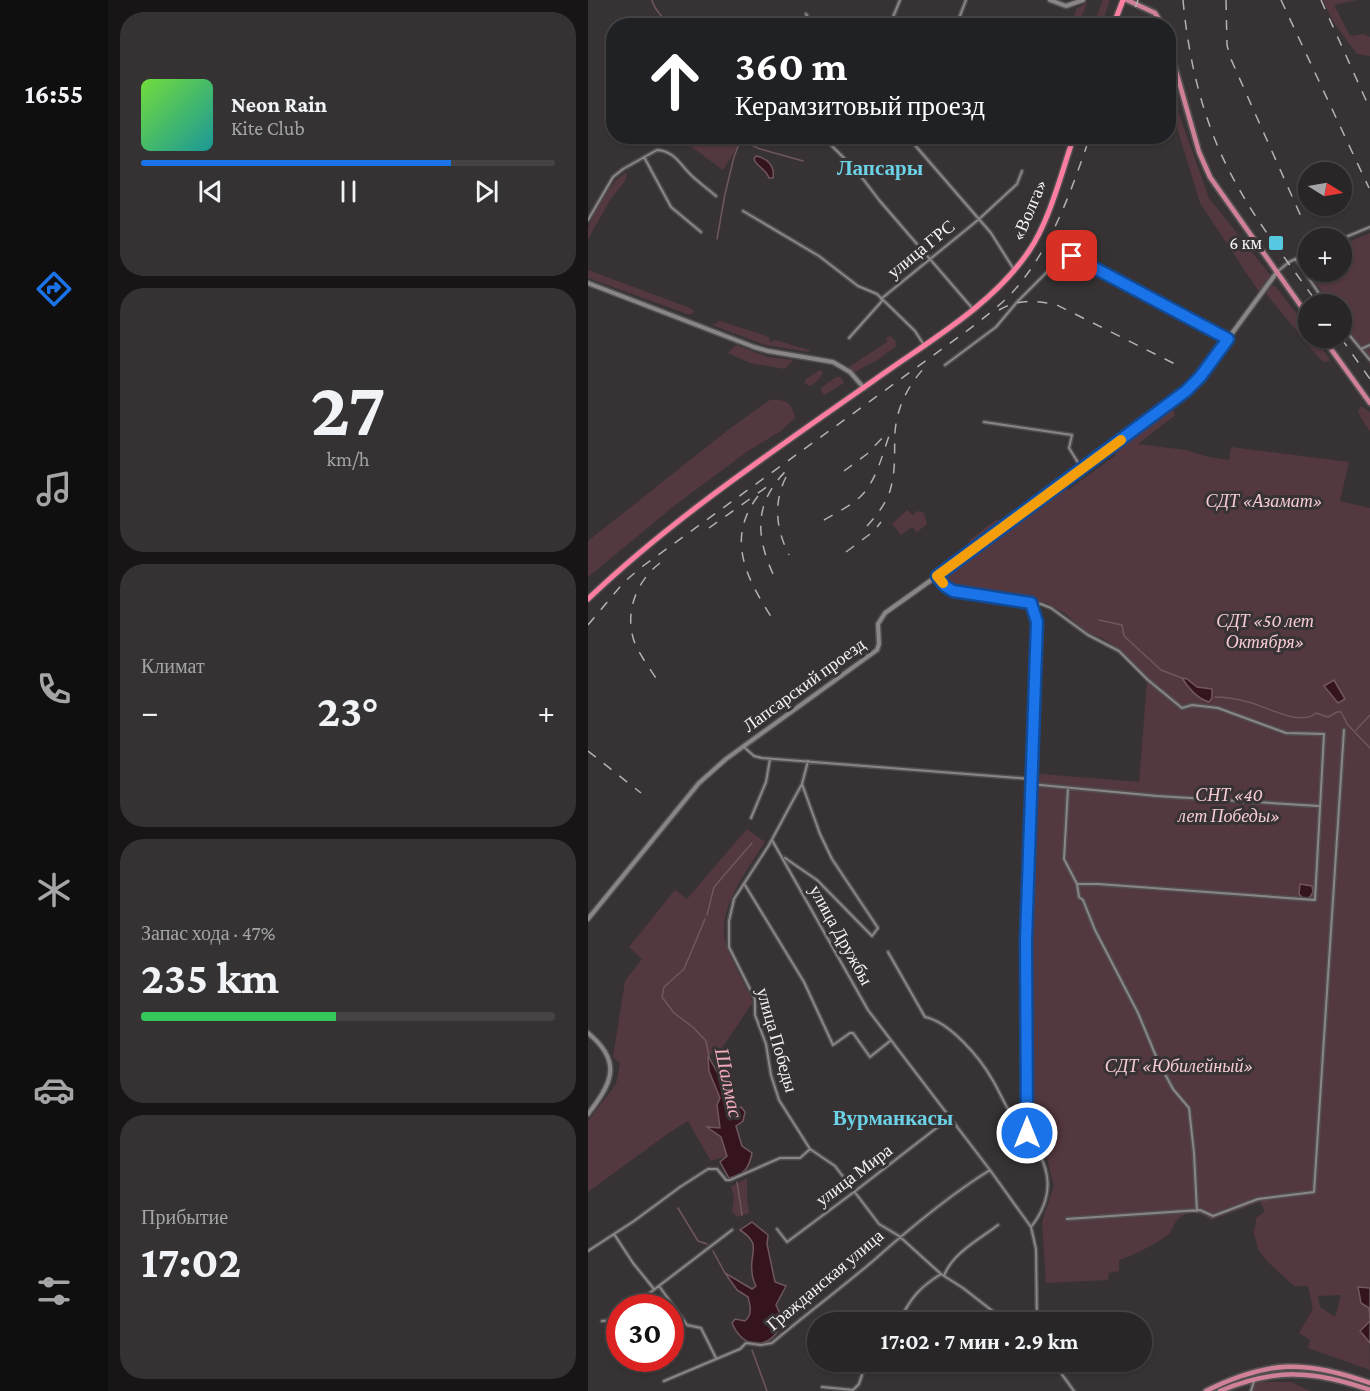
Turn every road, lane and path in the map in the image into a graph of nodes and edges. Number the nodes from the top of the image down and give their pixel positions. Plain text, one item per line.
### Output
1 (900, 0) edge
2 (966, 0) edge
3 (1050, 0) edge
4 (1083, 0) edge
5 (1123, 0) edge
6 (1127, 0) edge
7 (806, 14) dead end
8 (893, 17) dead end
9 (808, 18) edge
10 (959, 18) edge
11 (1116, 18) edge
12 (1158, 18) edge
13 (1176, 71) edge
14 (832, 144) edge
15 (913, 144) edge
16 (1071, 144) edge
17 (644, 157) junction
18 (1022, 171) dead end
19 (717, 196) dead end
20 (743, 211) dead end
21 (588, 220) edge
22 (978, 220) junction
23 (1370, 227) edge
24 (701, 232) dead end
25 (1352, 234) edge
26 (1296, 259) joint
27 (930, 261) junction
28 (1015, 270) junction
29 (1277, 273) junction
30 (588, 283) edge
31 (1319, 294) edge
32 (881, 300) junction
33 (1298, 302) edge
34 (973, 309) junction
35 (849, 338) dead end
36 (1352, 338) edge
37 (1228, 339) junction
38 (924, 345) junction
39 (1370, 345) edge
40 (1330, 348) edge
41 (1361, 349) junction
42 (1370, 360) edge
43 (945, 365) dead end
44 (857, 379) junction
45 (872, 382) junction
46 (864, 388) junction
47 (854, 395) junction
48 (1370, 403) edge
49 (984, 422) dead end
50 (1082, 469) junction
51 (937, 576) junction
52 (588, 599) edge
53 (1031, 603) junction
54 (1344, 730) dead end
55 (744, 746) junction
56 (770, 759) junction
57 (808, 761) junction
58 (1030, 779) junction
59 (802, 784) junction
60 (1030, 784) junction
61 (1068, 788) junction
62 (1319, 806) junction
63 (751, 818) dead end
64 (772, 840) junction
65 (783, 857) junction
66 (744, 884) junction
67 (1077, 884) junction
68 (588, 919) edge
69 (888, 952) dead end
70 (588, 1033) edge
71 (890, 1041) junction
72 (588, 1114) edge
73 (949, 1118) junction
74 (1027, 1133) junction
75 (810, 1149) junction
76 (990, 1170) junction
77 (854, 1192) junction
78 (1197, 1211) junction
79 (1067, 1219) dead end
80 (998, 1225) dead end
81 (1031, 1227) junction
82 (777, 1229) dead end
83 (732, 1230) dead end
84 (614, 1234) junction
85 (899, 1236) junction
86 (588, 1251) edge
87 (943, 1275) junction
88 (659, 1286) junction
89 (654, 1289) junction
90 (648, 1294) edge
91 (904, 1312) edge
92 (994, 1312) edge
93 (1037, 1312) edge
94 (603, 1321) dead end
95 (606, 1321) edge
96 (716, 1358) junction
97 (863, 1372) edge
98 (1060, 1372) edge
99 (1254, 1378) junction
100 (664, 1381) dead end
101 (1370, 1383) edge
102 (822, 1387) dead end
103 (1370, 1390) edge
104 (1074, 1391) edge
105 (1206, 1391) edge
106 (1220, 1391) edge
107 (1251, 1391) edge

1 - 8 street
2 - 10 street
3 - 4 street
5 - 11 highway
6 - 12 main road
7 - 9 street
13 - 29 main road
14 - 27 street
15 - 22 street
16 - 28 highway, «Волга»
17 - 19 street
17 - 21 street
17 - 24 street
18 - 22 street, улица ГРС
20 - 32 street
22 - 27 street, улица ГРС
22 - 28 street
23 - 25 street
26 - 29 street
26 - 31 street
27 - 32 street, улица ГРС
27 - 34 street
28 - 34 highway, «Волга»
29 - 33 main road
29 - 37 street, Лапсарский проезд
30 - 44 street
32 - 35 street, улица ГРС
32 - 38 street
34 - 38 highway, «Волга»
36 - 41 street
37 - 43 street
37 - 50 street, Лапсарский проезд
38 - 45 highway, «Волга»
39 - 41 street
40 - 48 main road
41 - 42 street
44 - 45 street
44 - 46 street
44 - 47 street
45 - 46 highway, «Волга»
46 - 47 highway, «Волга»
47 - 52 highway, «Волга»
49 - 50 street
50 - 51 street, Лапсарский проезд
51 - 53 street
51 - 55 street, Лапсарский проезд
53 - 58 street
53 - 62 street
54 - 78 street
55 - 56 street
55 - 68 street, Лапсарский проезд
56 - 57 street
56 - 63 street
57 - 58 street
57 - 59 street, улица Победы
58 - 60 street
59 - 64 street, улица Победы
59 - 65 street
60 - 61 street
60 - 74 street
61 - 62 street
61 - 67 street
62 - 67 street
64 - 65 street, улица Дружбы
64 - 66 street, улица Победы
65 - 71 street, улица Дружбы
66 - 71 street
66 - 75 street, улица Победы
67 - 78 street
69 - 74 street
70 - 72 street
71 - 73 street, улица Дружбы
73 - 76 street, улица Дружбы
73 - 77 street, улица Мира
74 - 81 street
75 - 77 street, улица Победы
75 - 84 street
76 - 81 street, улица Дружбы
76 - 85 street, Гражданская улица
77 - 82 street, улица Мира
77 - 85 street, улица Победы
78 - 79 street
80 - 87 street
81 - 93 street
83 - 88 street
84 - 86 street
84 - 89 street
85 - 87 street, улица Победы
85 - 96 street, Гражданская улица
87 - 91 street
87 - 92 street, улица Победы
88 - 89 street
88 - 96 street
89 - 90 street
94 - 95 street
96 - 100 street, Гражданская улица
97 - 102 street
98 - 104 street
99 - 103 main road
99 - 106 main road
99 - 107 street
101 - 105 main road

